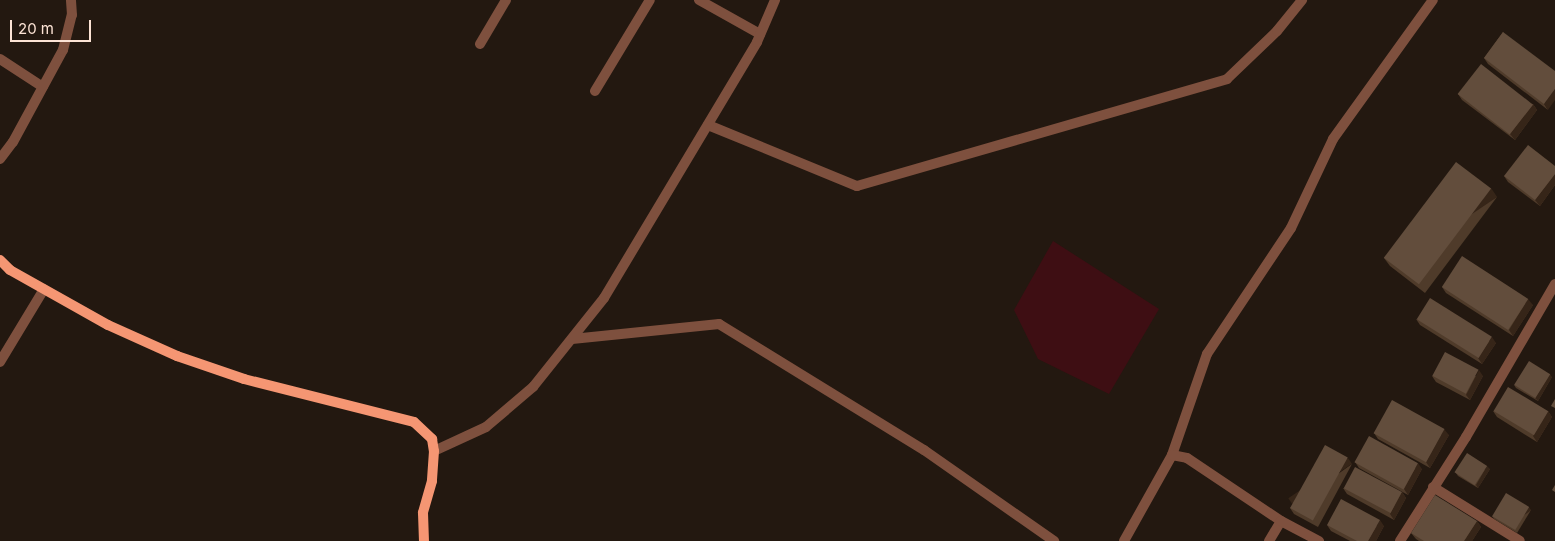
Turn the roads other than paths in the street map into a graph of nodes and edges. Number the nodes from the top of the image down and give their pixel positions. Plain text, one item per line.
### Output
1 (70, 0) edge
2 (506, 0) edge
3 (650, 0) edge
4 (699, 0) edge
5 (775, 0) edge
6 (1302, 0) edge
7 (1434, 0) edge
8 (760, 34) junction
9 (480, 44) dead end
10 (0, 59) edge
11 (43, 87) junction
12 (595, 91) dead end
13 (708, 125) junction
14 (0, 159) edge
15 (0, 260) edge
16 (1555, 284) edge
17 (44, 289) junction
18 (572, 339) junction
19 (0, 362) edge
20 (434, 451) junction
21 (1172, 455) junction
22 (1433, 487) junction
23 (1281, 521) junction
24 (424, 541) edge
25 (1054, 541) edge
26 (1124, 541) edge
27 (1269, 541) edge
28 (1318, 541) edge
29 (1400, 541) edge
30 (1520, 541) edge

1 - 11 street
2 - 9 street
3 - 12 street
4 - 8 street
5 - 8 street
6 - 13 street
7 - 21 street
8 - 13 street
10 - 11 street
11 - 14 street
13 - 18 street
15 - 17 street
16 - 22 street
17 - 19 street
17 - 20 street
18 - 20 street
18 - 25 street
20 - 24 street
21 - 23 street
21 - 26 street
22 - 29 street
22 - 30 street
23 - 27 street
23 - 28 street

